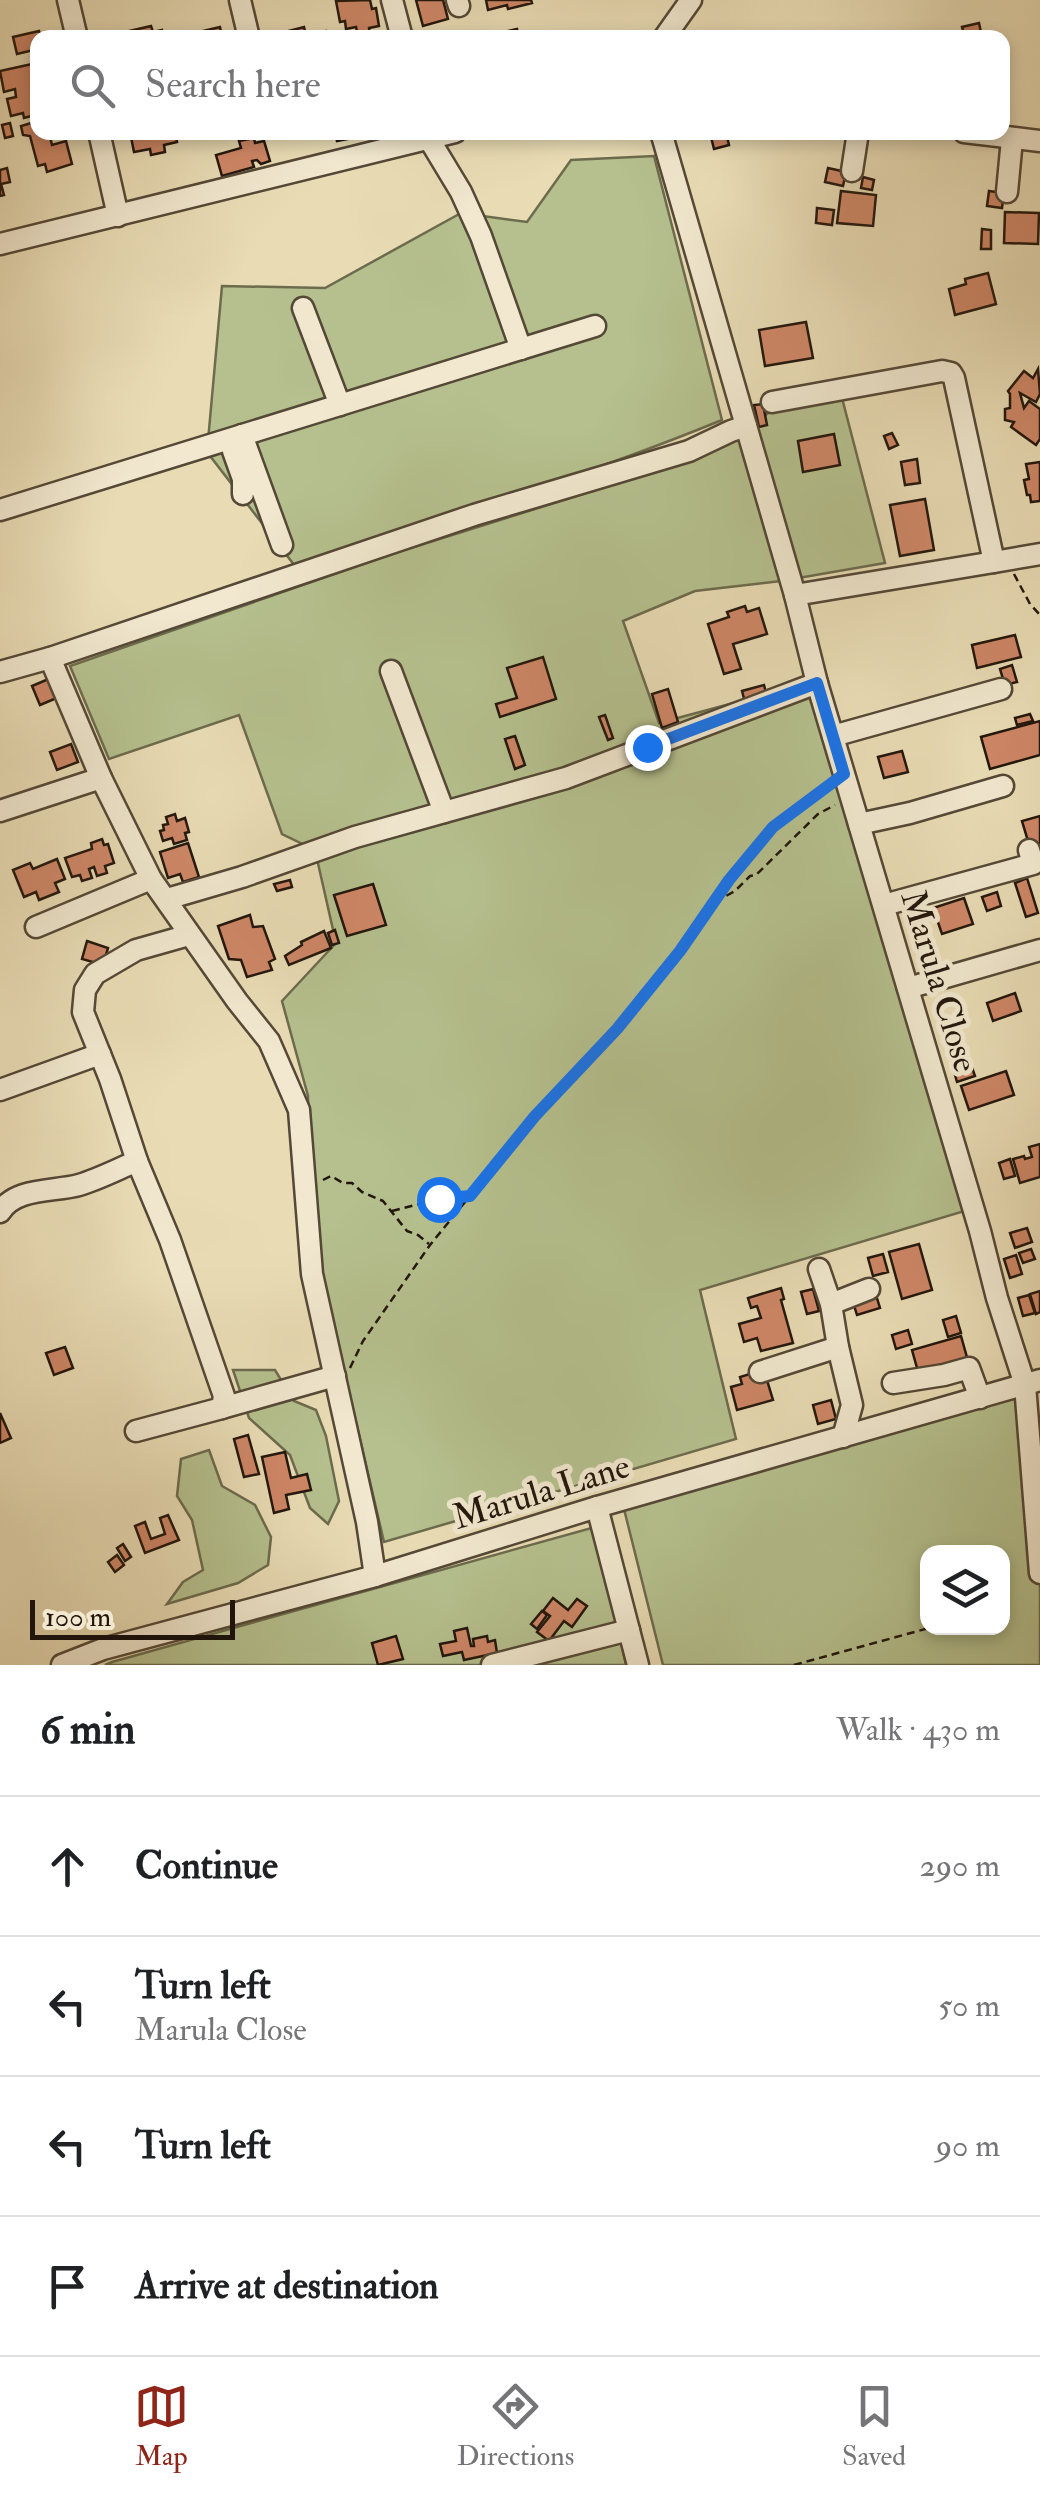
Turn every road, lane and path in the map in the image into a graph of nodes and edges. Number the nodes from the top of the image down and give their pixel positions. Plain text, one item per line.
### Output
1 (68, 0) edge
2 (240, 0) edge
3 (392, 0) edge
4 (691, 0) edge
5 (74, 30) edge
6 (247, 30) edge
7 (400, 30) edge
8 (670, 30) edge
9 (1012, 139) joint
10 (101, 140) edge
11 (425, 140) edge
12 (430, 140) edge
13 (663, 140) edge
14 (857, 140) edge
15 (1040, 141) edge
16 (852, 171) dead end
17 (1007, 192) dead end
18 (118, 216) junction
19 (0, 244) edge
20 (303, 308) dead end
21 (595, 326) dead end
22 (521, 349) junction
23 (772, 402) dead end
24 (340, 405) junction
25 (746, 426) junction
26 (235, 437) junction
27 (243, 494) dead end
28 (1, 508) edge
29 (282, 545) dead end
30 (1040, 554) edge
31 (999, 561) junction
32 (795, 595) junction
33 (1040, 615) edge
34 (50, 658) junction
35 (391, 671) dead end
36 (0, 672) edge
37 (817, 683) junction
38 (1000, 688) dead end
39 (833, 736) junction
40 (844, 774) junction
41 (101, 778) junction
42 (1003, 786) dead end
43 (851, 798) junction
44 (0, 811) edge
45 (444, 812) junction
46 (859, 824) junction
47 (1029, 850) dead end
48 (151, 879) junction
49 (167, 900) junction
50 (714, 903) junction
51 (884, 906) junction
52 (36, 927) dead end
53 (189, 935) junction
54 (1040, 950) edge
55 (908, 988) junction
56 (100, 1054) junction
57 (0, 1090) edge
58 (138, 1160) junction
59 (305, 1178) junction
60 (470, 1196) junction
61 (0, 1212) edge
62 (391, 1212) junction
63 (430, 1245) junction
64 (819, 1269) dead end
65 (869, 1289) dead end
66 (832, 1304) junction
67 (838, 1347) junction
68 (760, 1372) dead end
69 (1033, 1382) edge
70 (894, 1383) dead end
71 (336, 1384) junction
72 (980, 1398) junction
73 (222, 1408) junction
74 (136, 1432) dead end
75 (843, 1438) junction
76 (597, 1507) junction
77 (1040, 1573) edge
78 (375, 1576) junction
79 (629, 1630) junction
80 (920, 1630) edge
81 (70, 1663) edge
82 (492, 1665) edge
83 (638, 1665) edge
84 (794, 1665) edge

1 - 5 street
2 - 6 street
3 - 7 street
4 - 8 street
9 - 15 street
9 - 17 street
10 - 18 street
11 - 18 street
12 - 22 street
13 - 25 street, Marula Close
14 - 16 street
18 - 19 street
20 - 24 street
21 - 22 street
22 - 24 street
23 - 31 street
24 - 26 street
25 - 32 street, Marula Close
25 - 34 street
26 - 27 street
26 - 28 street
26 - 29 street
30 - 31 street
31 - 32 street
31 - 33 path
32 - 37 street, Marula Close
34 - 36 street
34 - 41 street
35 - 45 street
37 - 39 street, Marula Close
37 - 45 street
38 - 39 street
39 - 40 street, Marula Close
40 - 43 street, Marula Close
40 - 50 path
41 - 44 street
41 - 48 street
42 - 46 street
43 - 46 street, Marula Close
43 - 50 path
45 - 49 street
46 - 51 street, Marula Close
47 - 51 street
48 - 49 street
48 - 52 street
49 - 53 street
50 - 60 path
51 - 55 street, Marula Close
53 - 56 street
53 - 59 street
54 - 55 street
55 - 69 street, Marula Close
56 - 57 street
56 - 58 street
58 - 61 street
58 - 73 street
59 - 62 path
59 - 71 street
60 - 62 path
60 - 63 path
62 - 63 path
63 - 71 path
64 - 66 street
65 - 66 street
66 - 67 street
67 - 68 street
67 - 75 street
69 - 72 street, Marula Lane
69 - 77 street, Marula Close
70 - 72 street
71 - 73 street
71 - 78 street
72 - 75 street, Marula Lane
73 - 74 street
75 - 76 street, Marula Lane
76 - 78 street, Marula Lane
76 - 79 street
78 - 81 street, Marula Lane
79 - 82 street
79 - 83 street
80 - 84 path

